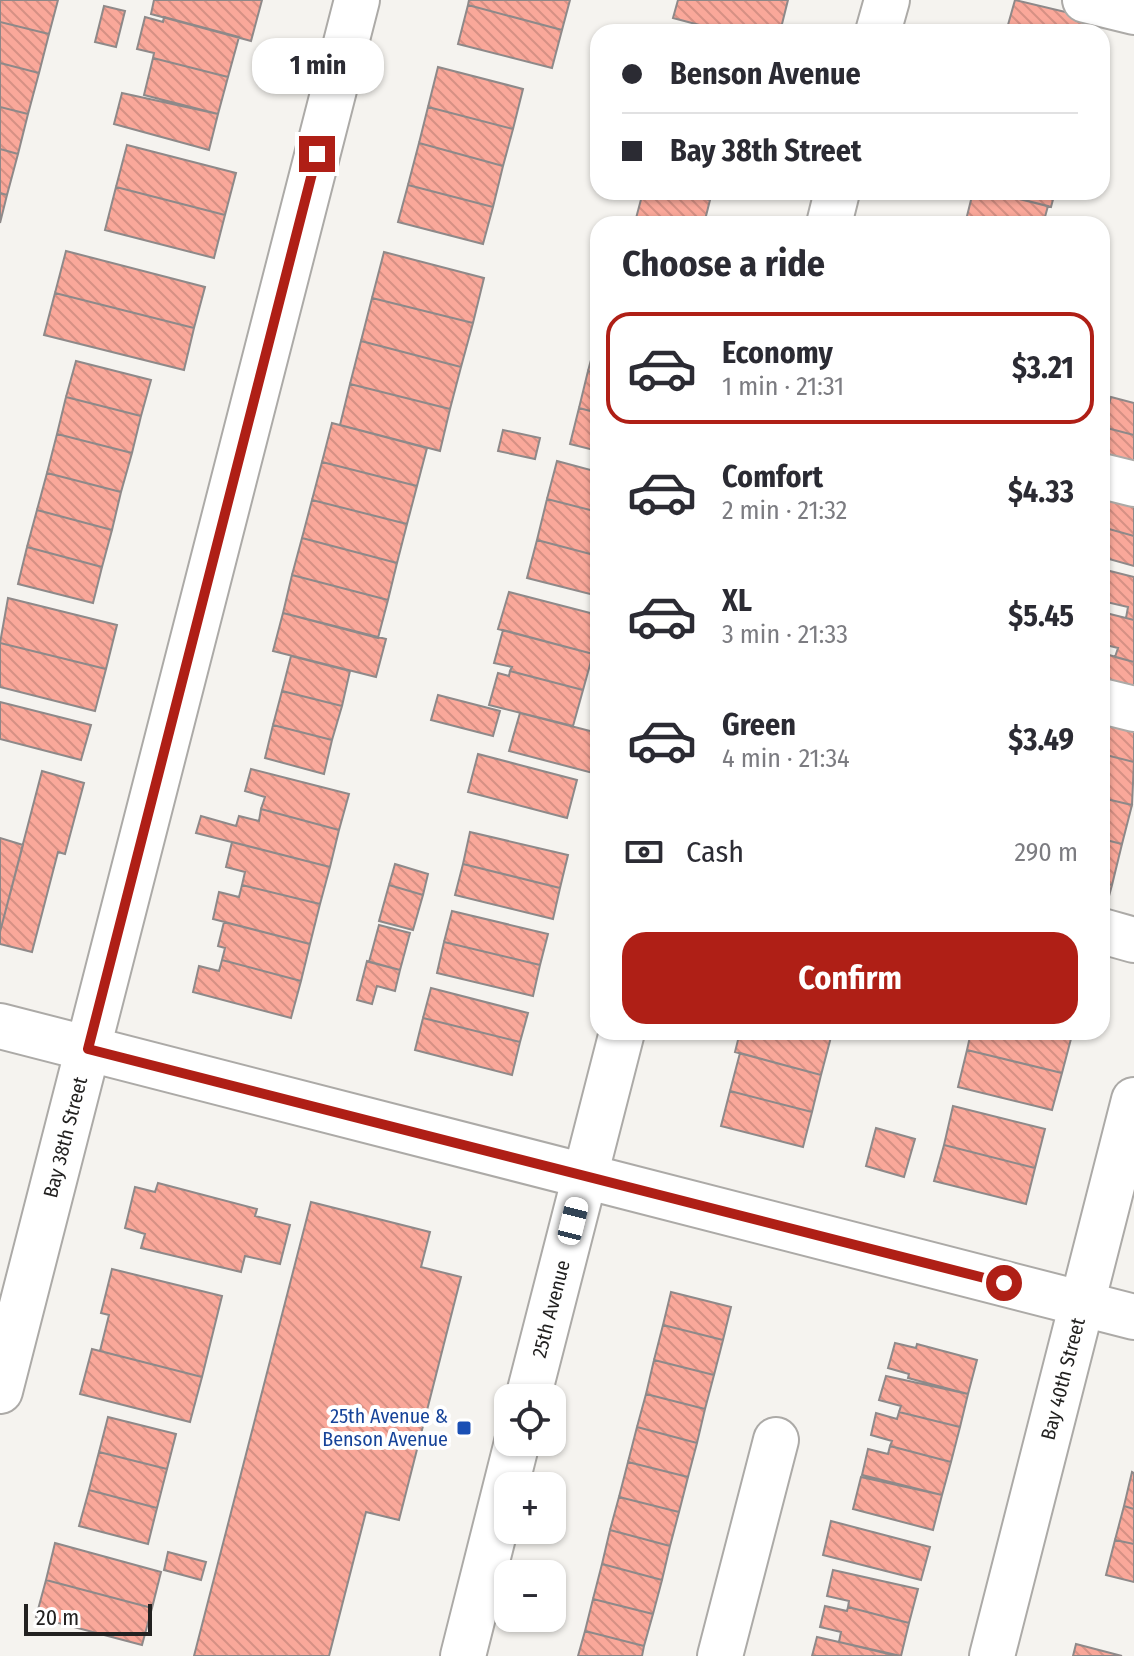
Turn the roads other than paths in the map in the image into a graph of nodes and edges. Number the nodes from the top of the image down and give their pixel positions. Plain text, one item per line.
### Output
1 (357, 0) edge
2 (887, 0) edge
3 (1085, 0) edge
4 (1134, 12) edge
5 (880, 24) edge
6 (1110, 478) edge
7 (1134, 484) edge
8 (1110, 703) edge
9 (1134, 709) edge
10 (1110, 933) edge
11 (1134, 940) edge
12 (0, 1026) edge
13 (620, 1040) edge
14 (88, 1049) junction
15 (1134, 1100) edge
16 (584, 1176) junction
17 (1082, 1304) junction
18 (1134, 1317) edge
19 (532, 1384) edge
20 (0, 1391) edge
21 (776, 1440) dead end
22 (513, 1456) edge
23 (759, 1608) dead end
24 (463, 1656) edge
25 (720, 1656) edge
26 (747, 1656) edge
27 (992, 1656) edge

1 - 14 street, Bay 38th Street
2 - 5 street
3 - 4 street
6 - 7 street
8 - 9 street
10 - 11 street
12 - 14 street
13 - 16 street, 25th Avenue
14 - 16 street
14 - 20 street, Bay 38th Street
15 - 17 street, Bay 40th Street
16 - 17 street
16 - 19 street, 25th Avenue
17 - 18 street
17 - 27 street, Bay 40th Street
21 - 25 street
22 - 24 street
23 - 26 street

